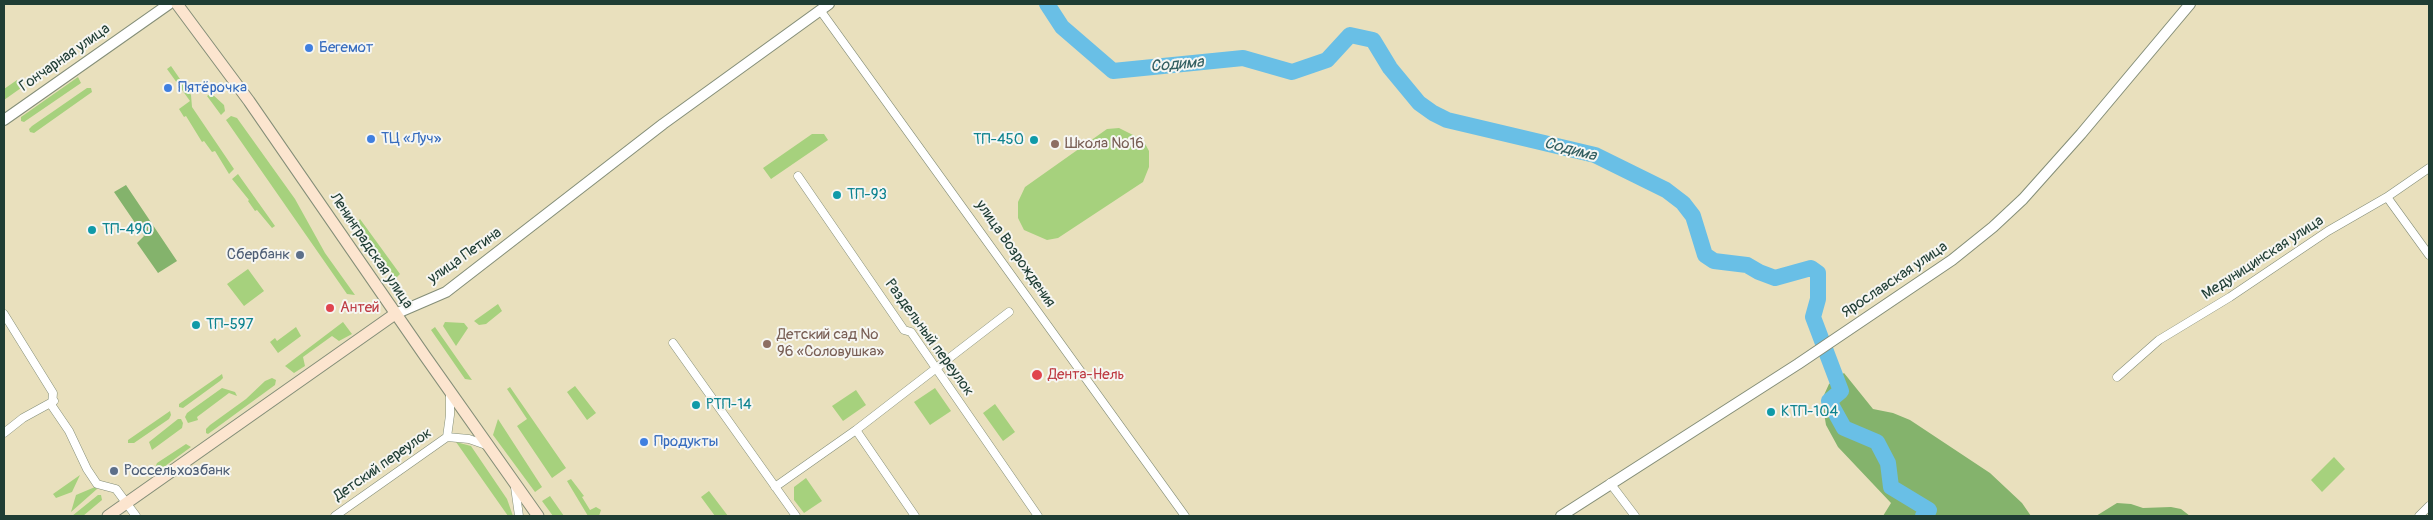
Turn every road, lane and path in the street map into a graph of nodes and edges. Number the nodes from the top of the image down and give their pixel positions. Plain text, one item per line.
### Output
1 (169, 4) edge
2 (177, 4) edge
3 (2190, 4) edge
4 (824, 7) edge
5 (4, 120) edge
6 (2429, 168) edge
7 (798, 176) dead end
8 (2387, 197) junction
9 (2429, 255) edge
10 (1009, 312) dead end
11 (4, 314) edge
12 (396, 314) junction
13 (673, 343) dead end
14 (936, 369) junction
15 (2117, 377) dead end
16 (450, 391) junction
17 (54, 401) junction
18 (856, 430) junction
19 (4, 433) edge
20 (447, 437) junction
21 (490, 448) junction
22 (515, 482) junction
23 (1610, 483) junction
24 (775, 487) junction
25 (126, 503) junction
26 (2429, 506) edge
27 (108, 516) edge
28 (136, 516) edge
29 (335, 516) edge
30 (519, 516) edge
31 (538, 516) edge
32 (796, 516) edge
33 (915, 516) edge
34 (1038, 516) edge
35 (1185, 516) edge
36 (1561, 516) edge
37 (1635, 516) edge
38 (2418, 516) edge

1 - 5 street, Гончарная улица
2 - 12 main road, Ленинградская улица
3 - 23 street, Ярославская улица
4 - 12 street, улица Петина
4 - 35 street, улица Возрождения
6 - 8 street, Медуницинская улица
7 - 14 street, Раздельный переулок
8 - 9 street
8 - 15 street, Медуницинская улица
10 - 14 street
11 - 17 street
12 - 16 main road, Ленинградская улица
12 - 25 main road, улица Петина
13 - 24 street
14 - 18 street
14 - 34 street, Раздельный переулок
16 - 20 street, Детский переулок
16 - 21 main road, Ленинградская улица
17 - 19 street
17 - 25 street
18 - 24 street
18 - 33 street
20 - 21 street, Детский переулок
20 - 29 street, Детский переулок
21 - 22 main road, Ленинградская улица
22 - 30 street
22 - 31 main road, Ленинградская улица
23 - 36 street, Ярославская улица
23 - 37 street
24 - 32 street
25 - 27 main road, улица Петина
25 - 28 street
26 - 38 street

